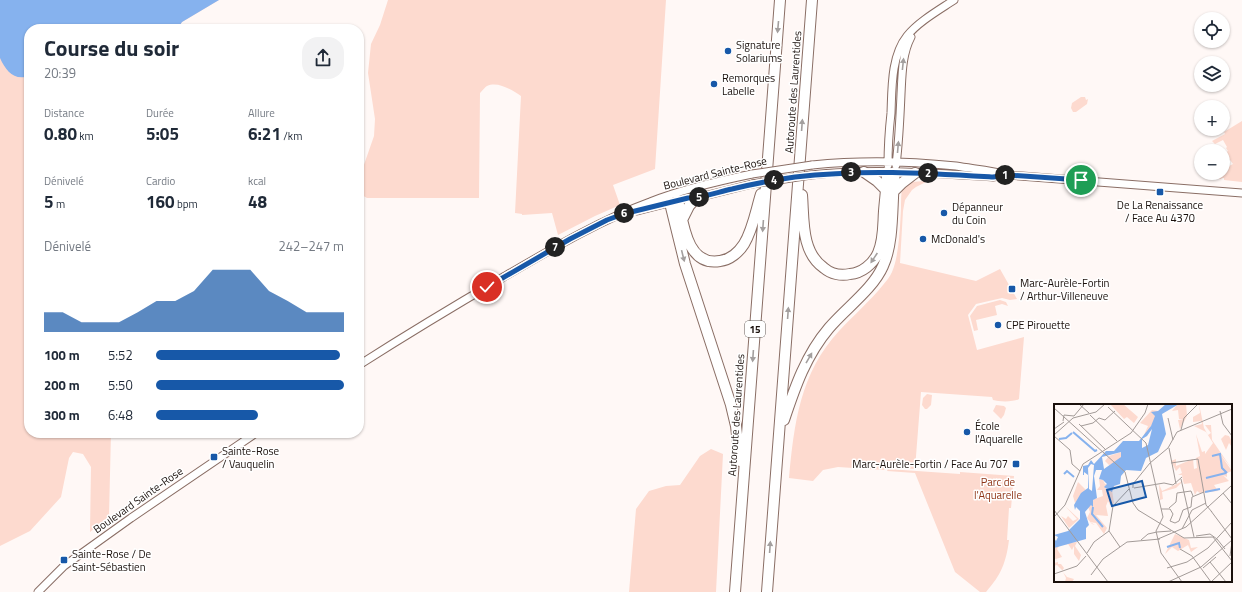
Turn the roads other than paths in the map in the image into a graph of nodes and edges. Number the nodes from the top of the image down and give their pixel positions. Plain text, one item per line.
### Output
1 (780, 0) edge
2 (812, 0) edge
3 (954, 0) edge
4 (799, 164) junction
5 (892, 167) junction
6 (864, 172) junction
7 (915, 172) junction
8 (767, 173) junction
9 (1008, 175) junction
10 (890, 191) junction
11 (1242, 193) edge
12 (696, 198) junction
13 (674, 202) junction
14 (623, 214) junction
15 (683, 218) junction
16 (364, 362) edge
17 (779, 435) junction
18 (249, 438) edge
19 (743, 485) junction
20 (38, 592) edge
21 (735, 592) edge
22 (767, 592) edge

1 -> 8 highway, Autoroute des Laurentides / 15
4 -> 2 highway, Autoroute des Laurentides
3 - 5 street
10 -> 4 highway
17 -> 4 highway, Autoroute des Laurentides
5 - 6 street, Boulevard Sainte-Rose
5 - 7 street
5 - 9 street
5 - 10 highway
5 - 14 street, Boulevard Sainte-Rose, bridge
6 - 10 highway
6 - 12 street, Boulevard Sainte-Rose, bridge
7 - 9 street
7 - 10 highway
8 - 15 highway
8 -> 19 highway, Autoroute des Laurentides / 15
9 - 11 street
17 -> 10 highway
12 - 13 street, Boulevard Sainte-Rose
12 - 15 highway
13 - 14 street, Boulevard Sainte-Rose
13 - 15 highway
13 -> 19 highway
14 - 16 street, Boulevard Sainte-Rose
22 -> 17 highway, Autoroute des Laurentides
18 - 20 street, Boulevard Sainte-Rose
19 - 21 highway, Autoroute des Laurentides / 15

